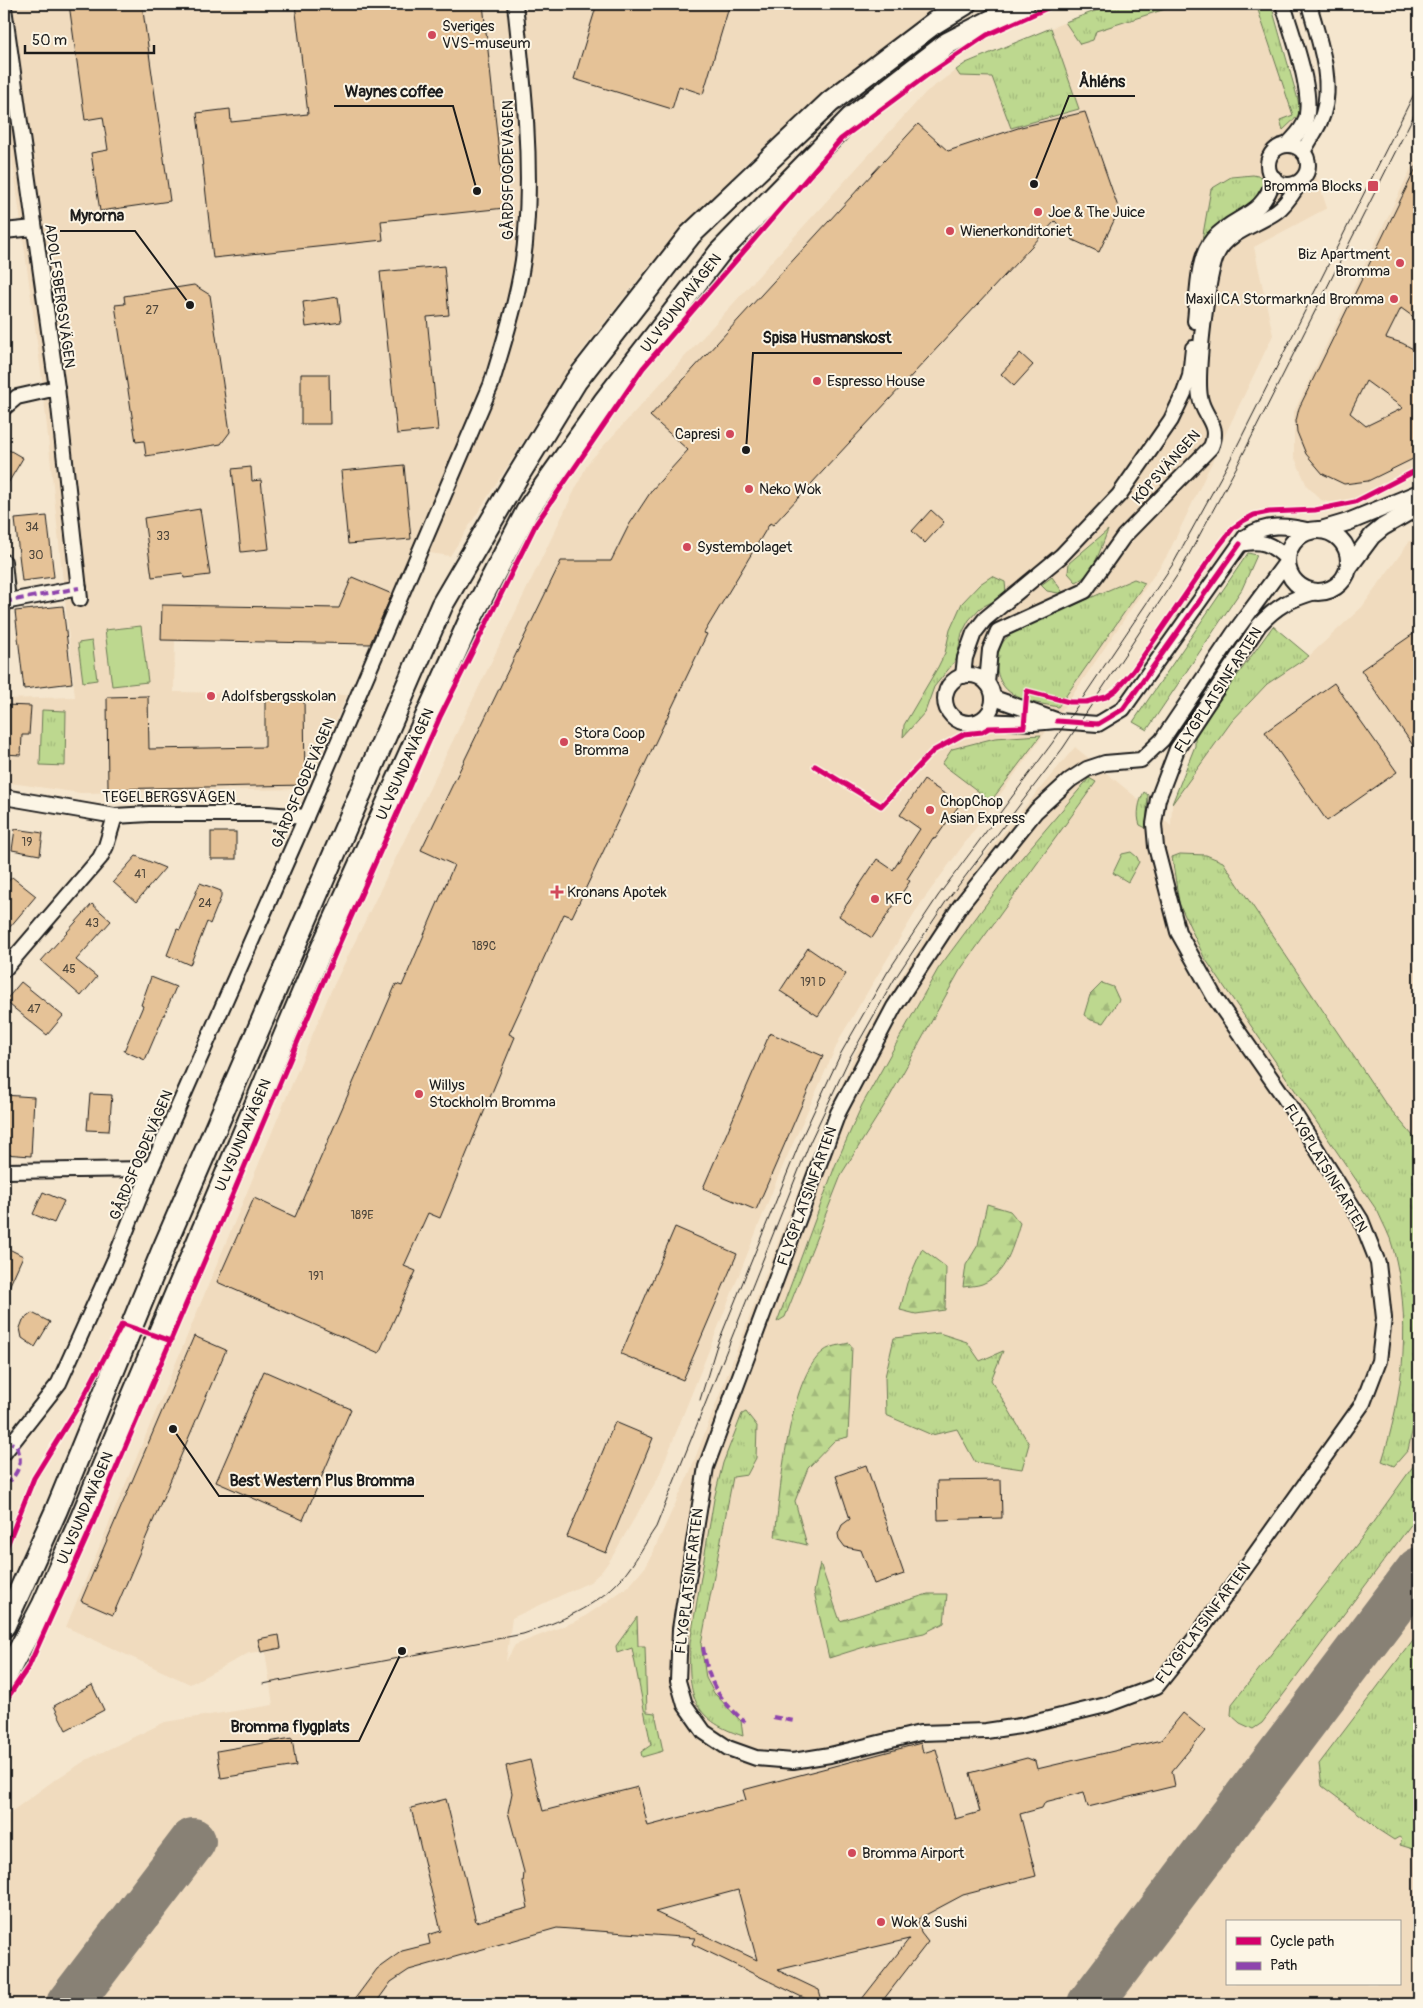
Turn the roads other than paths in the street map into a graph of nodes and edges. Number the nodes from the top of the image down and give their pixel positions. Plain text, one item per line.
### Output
1 (515, 4) edge
2 (965, 4) edge
3 (1024, 4) edge
4 (1283, 4) edge
5 (1310, 4) edge
6 (4, 8) edge
7 (1287, 145) junction
8 (1303, 152) junction
9 (1274, 178) junction
10 (1301, 181) junction
11 (34, 228) junction
12 (4, 231) edge
13 (56, 388) junction
14 (4, 408) edge
15 (1419, 493) edge
16 (1419, 506) edge
17 (1316, 530) junction
18 (1240, 544) junction
19 (1287, 560) junction
20 (4, 562) edge
21 (1349, 567) junction
22 (1315, 592) junction
23 (6, 602) edge
24 (963, 676) junction
25 (987, 683) junction
26 (994, 698) junction
27 (981, 721) junction
28 (1057, 721) junction
29 (4, 797) edge
30 (115, 816) junction
31 (306, 817) junction
32 (4, 970) edge
33 (151, 1169) junction
34 (4, 1171) edge
35 (150, 1285) junction
36 (175, 1296) junction
37 (4, 1454) edge
38 (4, 1626) edge
39 (4, 1679) edge

1 - 31 street, GÅRDSFOGDEVÄGEN
2 - 35 main road, ULVSUNDAVÄGEN
3 - 36 main road, ULVSUNDAVÄGEN
4 - 7 street, KÖPSVÄNGEN
5 - 8 street
6 - 11 street, ADOLFSBERGSVÄGEN
7 - 8 street
7 - 9 street, KÖPSVÄNGEN
8 - 10 street, KÖPSVÄNGEN
9 - 10 street
9 - 24 street, KÖPSVÄNGEN
10 - 25 street, KÖPSVÄNGEN
11 - 12 street
11 - 13 street, ADOLFSBERGSVÄGEN
13 - 14 street
13 - 23 street, ADOLFSBERGSVÄGEN
15 - 17 street
16 - 21 street
17 - 18 street
17 - 19 street
17 - 21 street
18 - 19 street
18 - 28 street
19 - 22 street
19 - 22 street, FLYGPLATSINFARTEN
20 - 23 street
21 - 22 street
24 - 25 street
24 - 27 street
25 - 26 street
26 - 27 street
26 - 28 street
27 - 28 street
29 - 30 street, TEGELBERGSVÄGEN
30 - 31 street, TEGELBERGSVÄGEN
30 - 32 street
31 - 33 street, GÅRDSFOGDEVÄGEN
33 - 34 street
33 - 37 street, GÅRDSFOGDEVÄGEN
35 - 36 main road
35 - 38 main road, ULVSUNDAVÄGEN
36 - 39 main road, ULVSUNDAVÄGEN

